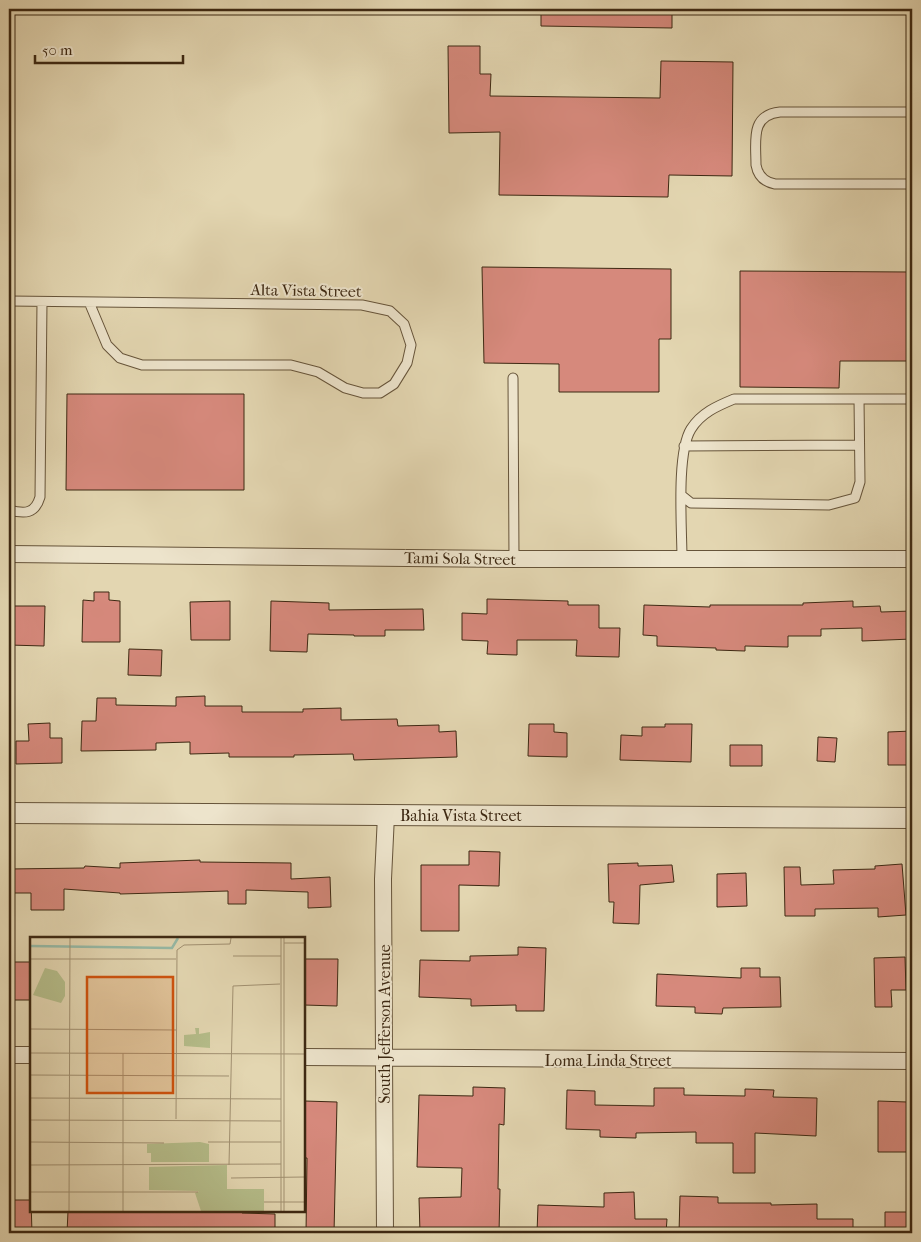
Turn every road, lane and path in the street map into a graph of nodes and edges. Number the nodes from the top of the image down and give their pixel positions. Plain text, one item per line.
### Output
1 (912, 112) edge
2 (912, 184) edge
3 (9, 302) edge
4 (42, 302) junction
5 (89, 302) junction
6 (513, 378) dead end
7 (858, 399) junction
8 (912, 399) edge
9 (859, 444) junction
10 (684, 446) junction
11 (681, 495) junction
12 (9, 510) edge
13 (9, 554) edge
14 (514, 559) junction
15 (682, 559) junction
16 (912, 559) edge
17 (9, 813) edge
18 (386, 815) junction
19 (912, 818) edge
20 (9, 1055) edge
21 (30, 1055) edge
22 (305, 1057) edge
23 (384, 1059) junction
24 (912, 1061) edge
25 (385, 1233) edge

1 - 2 lane
3 - 4 lane, Alta Vista Street
4 - 5 lane, Alta Vista Street
4 - 12 lane
5 - 5 lane, Alta Vista Street
6 - 14 lane
7 - 8 lane
7 - 9 lane
7 - 10 lane
9 - 10 lane
9 - 11 lane
10 - 11 lane
11 - 15 lane
13 - 14 street, Tami Sola Street
14 - 15 street, Tami Sola Street
15 - 16 street, Tami Sola Street
17 - 18 street, Bahia Vista Street
18 - 19 street, Bahia Vista Street
18 - 23 street, South Jefferson Avenue
20 - 21 street
22 - 23 street, Loma Linda Street
23 - 24 street, Loma Linda Street
23 - 25 street, South Jefferson Avenue

